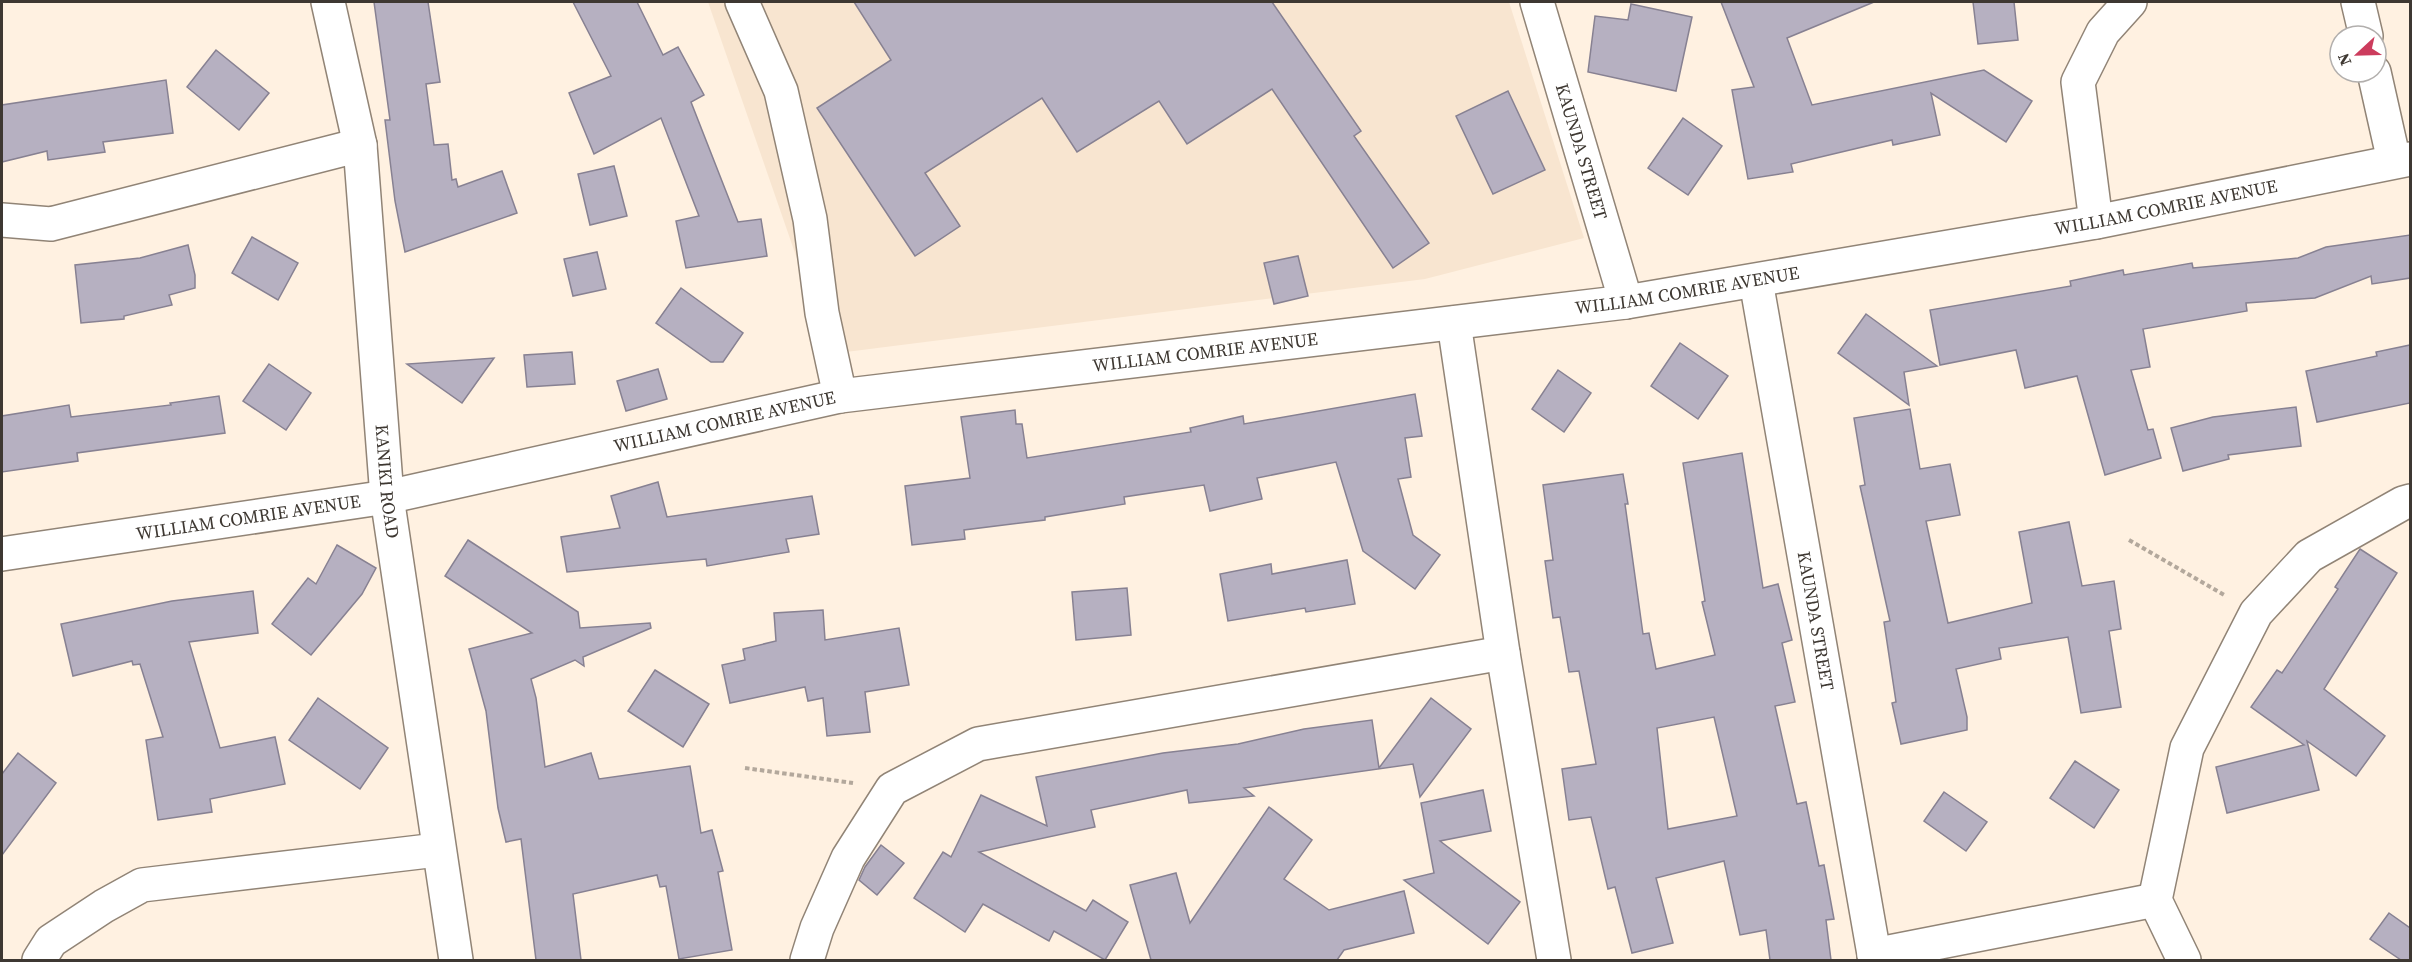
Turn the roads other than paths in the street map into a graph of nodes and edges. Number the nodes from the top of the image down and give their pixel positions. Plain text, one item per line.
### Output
1 (328, 2) edge
2 (742, 2) edge
3 (1537, 2) edge
4 (2130, 2) edge
5 (2358, 2) edge
6 (2363, 24) edge
7 (2378, 84) edge
8 (360, 145) junction
9 (2402, 160) edge
10 (2, 220) edge
11 (2096, 222) junction
12 (1756, 281) junction
13 (1626, 302) junction
14 (1454, 322) junction
15 (840, 396) junction
16 (387, 497) junction
17 (2410, 501) edge
18 (2, 554) edge
19 (1503, 653) junction
20 (437, 850) junction
21 (2155, 900) junction
22 (1875, 958) edge
23 (39, 960) edge
24 (456, 960) edge
25 (807, 960) edge
26 (1554, 960) edge
27 (2184, 960) edge

1 - 8 street, KANIKI ROAD
2 - 15 street
3 - 13 street, KAUNDA STREET
4 - 11 street
5 - 6 street
7 - 9 street
8 - 10 street
8 - 16 street, KANIKI ROAD
9 - 11 street, WILLIAM COMRIE AVENUE
11 - 12 street, WILLIAM COMRIE AVENUE
12 - 13 street, WILLIAM COMRIE AVENUE
12 - 22 street, KAUNDA STREET
13 - 14 street, WILLIAM COMRIE AVENUE
14 - 15 street, WILLIAM COMRIE AVENUE
14 - 19 street
15 - 16 street, WILLIAM COMRIE AVENUE
16 - 18 street, WILLIAM COMRIE AVENUE
16 - 20 street, KANIKI ROAD
17 - 21 street
19 - 25 street
19 - 26 street
20 - 23 street
20 - 24 street, KANIKI ROAD
21 - 22 street
21 - 27 street

